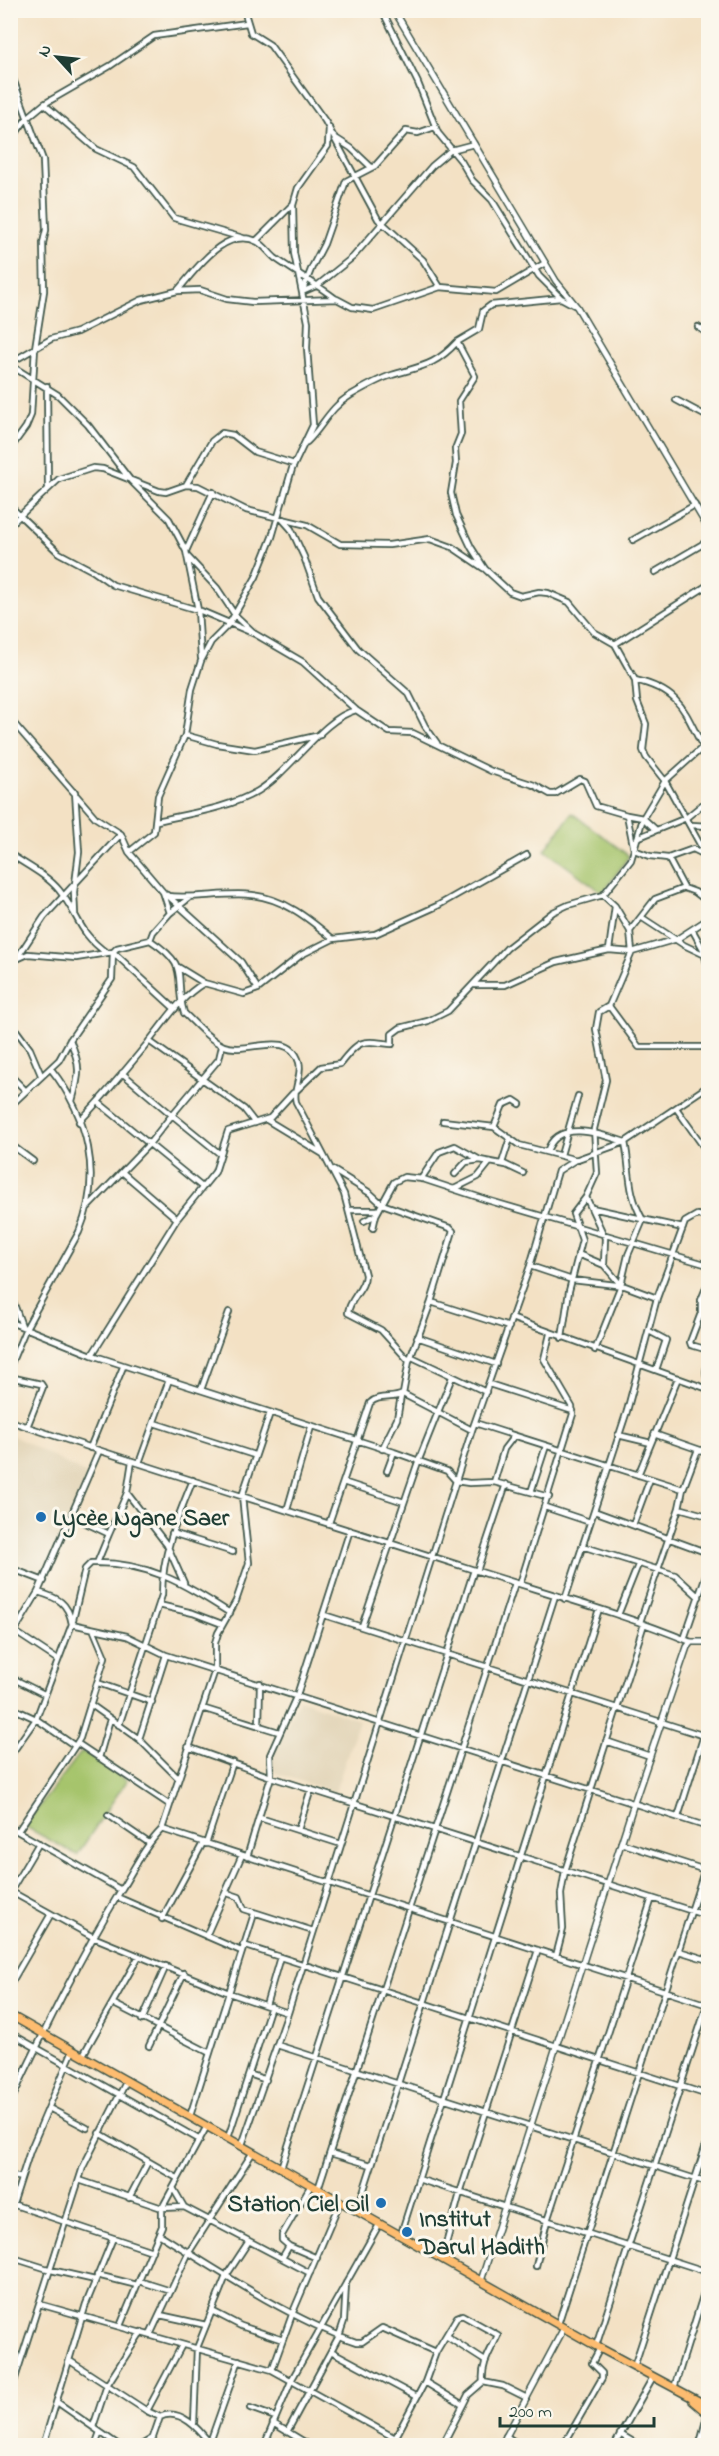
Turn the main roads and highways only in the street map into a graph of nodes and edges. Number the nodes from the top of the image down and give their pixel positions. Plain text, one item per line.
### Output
1 (10, 2015) edge
2 (708, 2412) edge

1 - 2 main road

